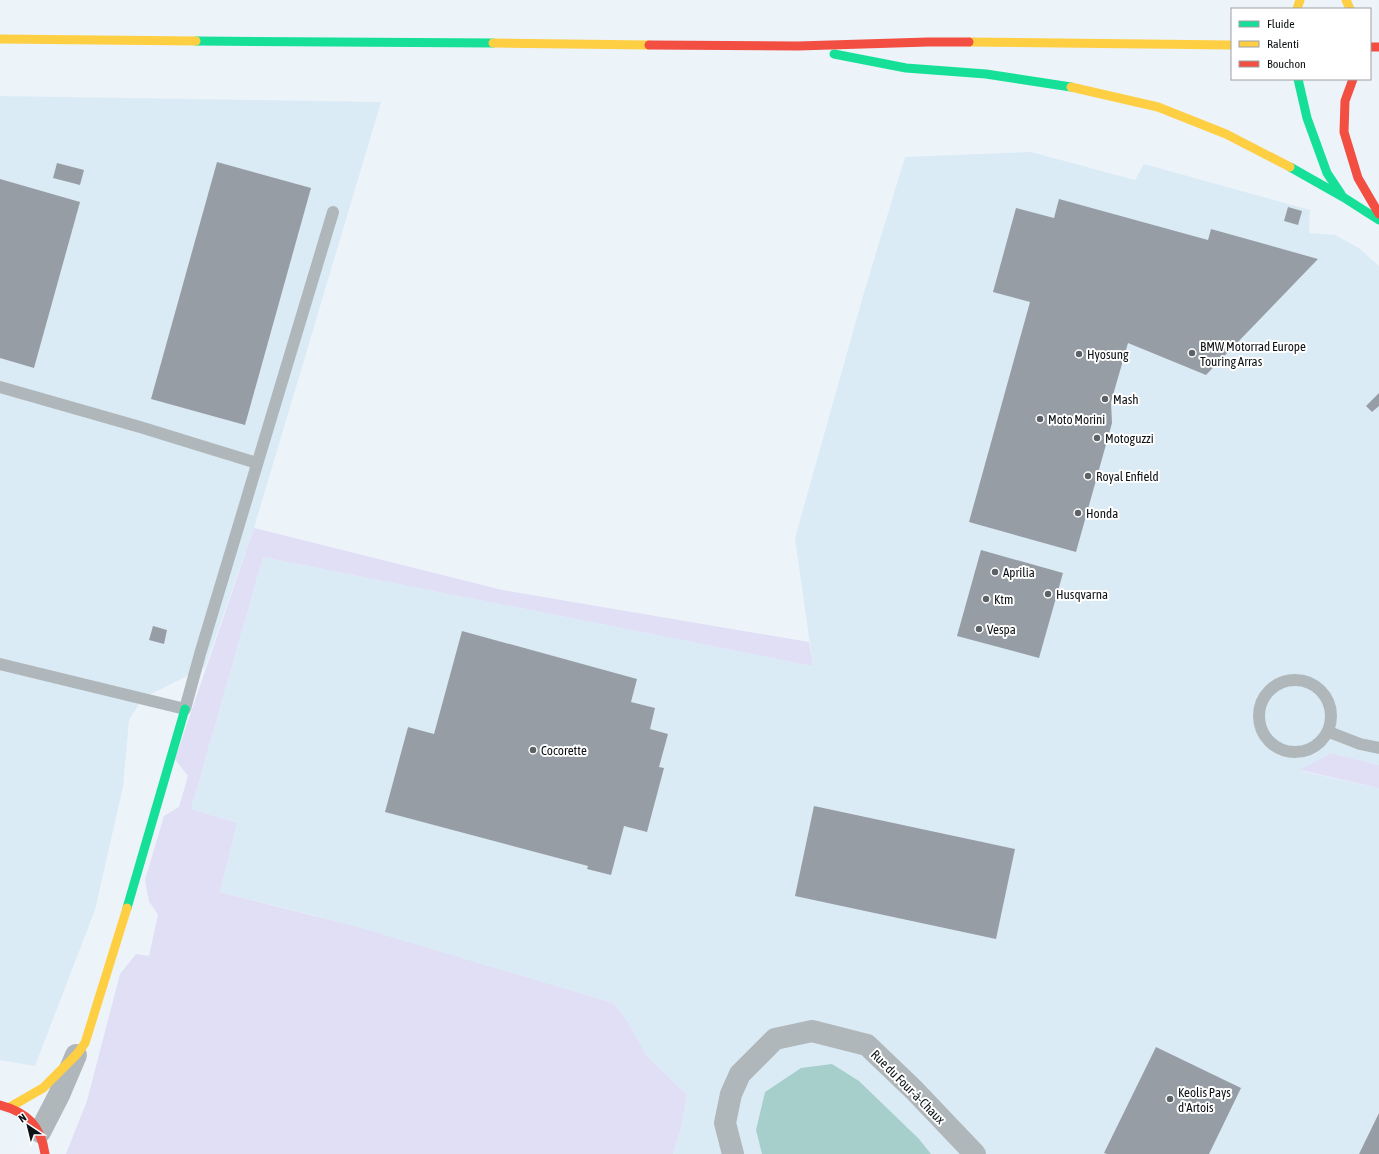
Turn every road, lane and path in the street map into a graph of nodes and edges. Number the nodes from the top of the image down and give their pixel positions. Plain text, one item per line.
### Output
1 (0, 39) edge
2 (1231, 45) edge
3 (798, 46) junction
4 (1298, 80) edge
5 (1353, 80) edge
6 (1343, 197) junction
7 (333, 212) dead end
8 (1379, 214) edge
9 (1379, 220) edge
10 (0, 387) edge
11 (257, 463) junction
12 (0, 664) edge
13 (185, 709) junction
14 (1329, 732) junction
15 (1379, 748) edge
16 (77, 1054) junction
17 (0, 1105) edge
18 (10, 1107) junction
19 (40, 1132) junction
20 (45, 1154) edge
21 (733, 1154) edge
22 (974, 1154) edge

1 - 3 main road
2 - 3 main road
3 - 6 main road
4 - 6 main road
5 - 8 main road
6 - 9 main road
7 - 11 lane
10 - 11 lane
11 - 13 lane
12 - 13 lane
13 - 16 main road
14 - 14 lane
14 - 15 lane
16 - 18 main road
16 - 19 street
17 - 18 main road
18 - 19 main road
19 - 20 main road
21 - 22 street, Rue du Four-à-Chaux

